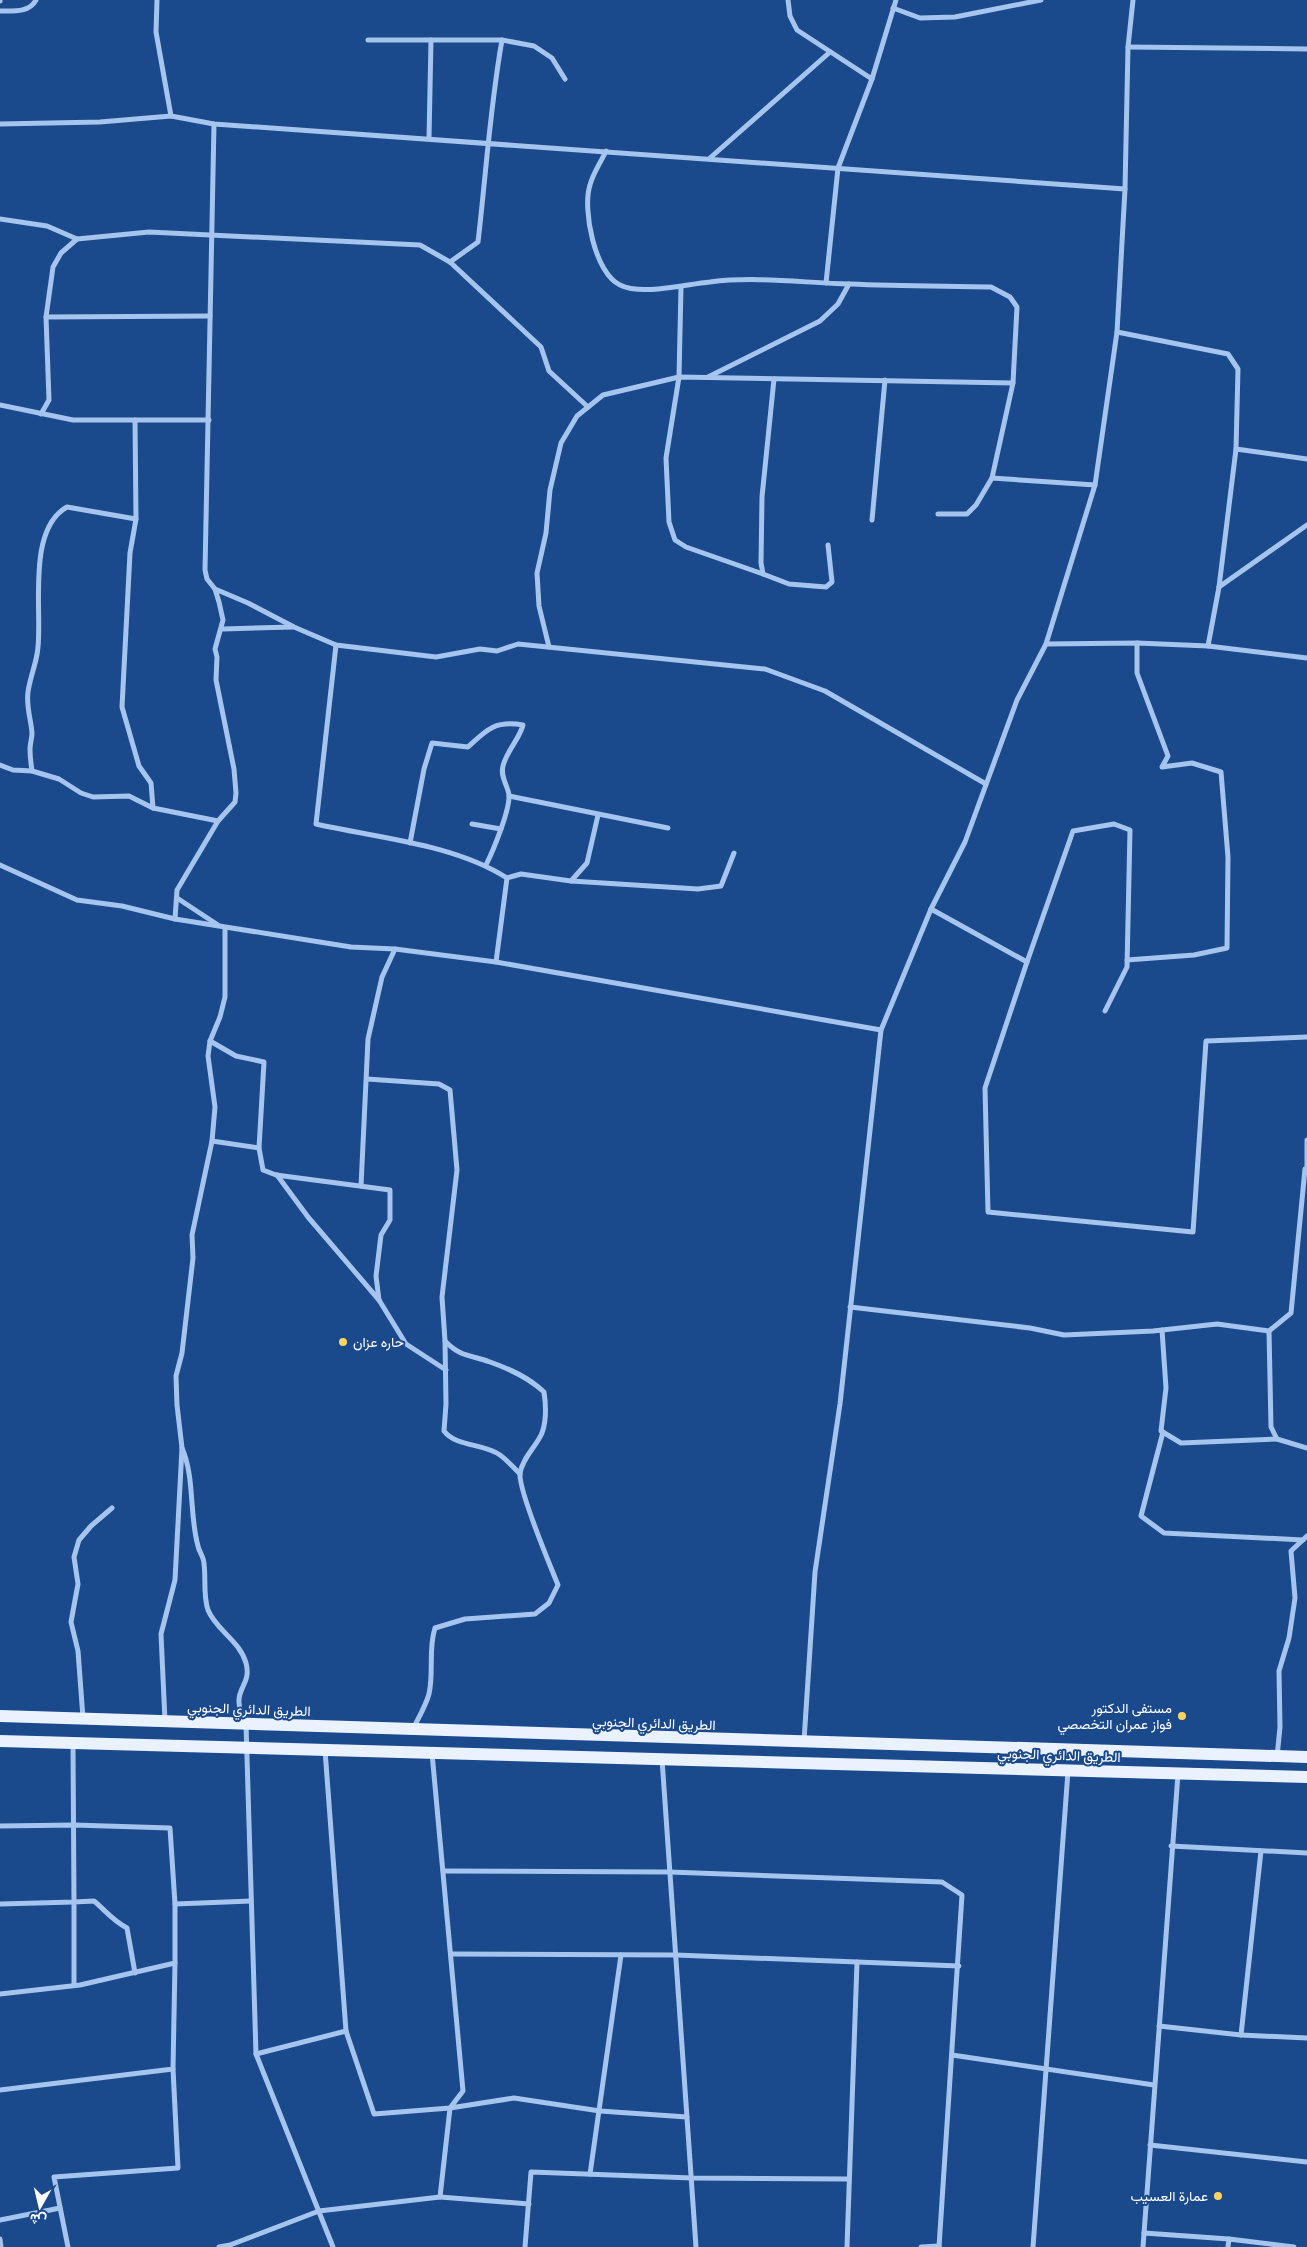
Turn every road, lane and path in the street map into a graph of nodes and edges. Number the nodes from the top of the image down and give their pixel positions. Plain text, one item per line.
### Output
1 (36, 0) edge
2 (158, 0) edge
3 (788, 0) edge
4 (896, 0) edge
5 (1041, 0) edge
6 (1133, 0) edge
7 (893, 8) junction
8 (0, 11) edge
9 (368, 40) dead end
10 (431, 40) junction
11 (502, 40) junction
12 (1128, 47) junction
13 (1307, 49) edge
14 (830, 52) junction
15 (565, 79) dead end
16 (872, 79) junction
17 (171, 116) junction
18 (0, 124) edge
19 (214, 124) junction
20 (430, 138) junction
21 (490, 142) junction
22 (606, 151) junction
23 (710, 158) junction
24 (838, 168) junction
25 (1125, 189) junction
26 (0, 219) edge
27 (212, 235) junction
28 (77, 239) junction
29 (450, 262) junction
30 (826, 283) junction
31 (849, 284) junction
32 (682, 287) junction
33 (46, 316) junction
34 (210, 316) junction
35 (1117, 332) junction
36 (679, 377) junction
37 (708, 377) junction
38 (774, 380) junction
39 (884, 380) junction
40 (1014, 383) junction
41 (0, 405) edge
42 (588, 407) junction
43 (41, 414) junction
44 (135, 420) junction
45 (209, 420) junction
46 (1236, 449) junction
47 (1307, 459) edge
48 (992, 478) junction
49 (1095, 485) junction
50 (938, 514) dead end
51 (136, 519) junction
52 (872, 520) dead end
53 (1307, 526) edge
54 (828, 545) dead end
55 (763, 574) junction
56 (1219, 587) junction
57 (215, 589) junction
58 (294, 627) junction
59 (222, 629) junction
60 (1136, 642) junction
61 (1046, 644) junction
62 (336, 645) junction
63 (1208, 646) junction
64 (549, 647) junction
65 (1307, 658) edge
66 (0, 765) edge
67 (32, 771) junction
68 (986, 784) junction
69 (509, 796) junction
70 (153, 808) junction
71 (598, 815) junction
72 (218, 821) junction
73 (472, 824) dead end
74 (668, 828) dead end
75 (501, 829) junction
76 (410, 843) junction
77 (734, 853) dead end
78 (486, 864) junction
79 (0, 865) edge
80 (507, 878) junction
81 (571, 881) junction
82 (177, 898) junction
83 (931, 909) junction
84 (175, 919) junction
85 (225, 928) junction
86 (395, 949) junction
87 (1127, 960) junction
88 (496, 962) junction
89 (1027, 962) junction
90 (1105, 1011) dead end
91 (881, 1030) junction
92 (1307, 1037) edge
93 (210, 1041) junction
94 (367, 1079) junction
95 (1307, 1140) edge
96 (212, 1141) junction
97 (259, 1148) junction
98 (1306, 1168) edge
99 (276, 1175) junction
100 (361, 1186) junction
101 (380, 1300) junction
102 (850, 1307) junction
103 (1162, 1330) junction
104 (1269, 1330) junction
105 (445, 1341) junction
106 (446, 1370) junction
107 (1163, 1432) junction
108 (1277, 1439) junction
109 (182, 1448) junction
110 (1307, 1448) edge
111 (520, 1474) junction
112 (112, 1508) dead end
113 (1305, 1538) edge
114 (0, 1716) edge
115 (83, 1719) junction
116 (165, 1722) junction
117 (246, 1724) junction
118 (413, 1730) junction
119 (0, 1741) edge
120 (73, 1743) junction
121 (804, 1743) junction
122 (245, 1748) junction
123 (325, 1750) junction
124 (432, 1753) junction
125 (1277, 1757) junction
126 (1307, 1757) edge
127 (662, 1759) junction
128 (1068, 1770) junction
129 (1178, 1774) junction
130 (1307, 1777) edge
131 (74, 1825) junction
132 (0, 1826) edge
133 (1172, 1846) junction
134 (1261, 1851) junction
135 (1307, 1853) edge
136 (443, 1871) junction
137 (670, 1872) junction
138 (251, 1901) junction
139 (74, 1902) junction
140 (0, 1904) edge
141 (175, 1904) junction
142 (451, 1954) junction
143 (621, 1955) junction
144 (676, 1955) junction
145 (856, 1962) junction
146 (175, 1963) junction
147 (959, 1966) junction
148 (135, 1973) junction
149 (74, 1986) junction
150 (0, 1994) edge
151 (1159, 2026) junction
152 (346, 2031) junction
153 (1241, 2035) junction
154 (1307, 2038) edge
155 (256, 2054) junction
156 (952, 2055) junction
157 (172, 2069) junction
158 (1046, 2070) junction
159 (1154, 2085) junction
160 (0, 2090) edge
161 (450, 2108) junction
162 (600, 2111) junction
163 (687, 2117) junction
164 (1150, 2145) junction
165 (1307, 2162) edge
166 (590, 2174) junction
167 (692, 2178) junction
168 (849, 2179) junction
169 (440, 2197) junction
170 (529, 2204) junction
171 (60, 2208) junction
172 (319, 2211) junction
173 (0, 2220) edge
174 (1144, 2233) junction
175 (0, 2239) edge
176 (1229, 2239) junction
177 (1, 2247) edge
178 (68, 2247) edge
179 (219, 2247) edge
180 (333, 2247) edge
181 (525, 2247) edge
182 (696, 2247) edge
183 (847, 2247) edge
184 (921, 2247) edge
185 (939, 2247) edge
186 (1033, 2247) edge
187 (1143, 2247) edge
188 (1228, 2247) edge
189 (1294, 2247) edge

1 - 8 street
2 - 17 street
3 - 14 street
4 - 7 street
5 - 7 street
6 - 12 street
7 - 16 street
9 - 10 street
10 - 11 street
10 - 20 street
11 - 15 street
11 - 21 street
12 - 13 street
12 - 25 street
14 - 16 street
14 - 23 street
16 - 24 street
17 - 18 street
17 - 19 street
19 - 20 street
19 - 27 street
20 - 21 street
21 - 22 street
21 - 29 street
22 - 23 street
22 - 32 street
23 - 24 street
24 - 25 street
24 - 30 street
25 - 35 street
26 - 28 street
27 - 28 street
27 - 29 street
27 - 34 street
28 - 33 street
29 - 42 street
30 - 31 street
30 - 32 street
31 - 37 street
31 - 40 street
32 - 36 street
33 - 34 street
33 - 43 street
34 - 45 street
35 - 46 street
35 - 49 street
36 - 37 street
36 - 42 street
36 - 55 street
37 - 38 street
38 - 39 street
38 - 55 street
39 - 40 street
39 - 52 street
40 - 48 street
41 - 43 street
42 - 64 street
43 - 44 street
44 - 45 street
44 - 51 street
45 - 57 street
46 - 47 street
46 - 56 street
48 - 49 street
48 - 50 street
49 - 61 street
51 - 67 street
51 - 70 street
53 - 56 street
54 - 55 street
56 - 63 street
57 - 58 street
57 - 59 street
58 - 59 street
58 - 62 street
59 - 72 street
60 - 61 street
60 - 63 street
60 - 87 street
61 - 68 street
62 - 64 street
62 - 76 street
63 - 65 street
64 - 68 street
66 - 67 street
67 - 70 street
68 - 83 street
69 - 71 street
69 - 75 street
69 - 76 street
70 - 72 street
71 - 74 street
71 - 81 street
72 - 82 street
73 - 75 street
75 - 78 street
76 - 78 street
77 - 81 street
78 - 80 street
79 - 84 street
80 - 81 street
80 - 88 street
82 - 84 street
82 - 85 street
83 - 89 street
83 - 91 street
84 - 85 street
85 - 86 street
85 - 93 street
86 - 88 street
86 - 94 street
87 - 89 street
87 - 90 street
88 - 91 street
89 - 92 street
91 - 102 street
93 - 96 street
93 - 97 street
94 - 100 street
94 - 105 street
95 - 98 street
96 - 97 street
96 - 109 street
97 - 99 street
98 - 104 street
99 - 100 street
99 - 101 street
100 - 101 street
101 - 106 street
102 - 103 street
102 - 121 street
103 - 104 street
103 - 107 street
104 - 108 street
105 - 106 street
105 - 111 street
106 - 111 street
107 - 108 street
107 - 113 street
108 - 110 street
109 - 116 street
109 - 117 street
111 - 118 street
112 - 115 street
113 - 125 street
114 - 115 main road, الطريق الدائري الجنوبي
115 - 116 main road, الطريق الدائري الجنوبي
116 - 117 main road, الطريق الدائري الجنوبي
117 - 118 main road, الطريق الدائري الجنوبي
117 - 122 street
118 - 121 main road, الطريق الدائري الجنوبي
119 - 120 main road, الطريق الدائري الجنوبي
120 - 122 main road, الطريق الدائري الجنوبي
120 - 131 street
121 - 125 main road, الطريق الدائري الجنوبي
122 - 123 main road, الطريق الدائري الجنوبي
122 - 138 street
123 - 124 main road, الطريق الدائري الجنوبي
123 - 152 street
124 - 127 main road, الطريق الدائري الجنوبي
124 - 136 street
125 - 126 main road, الطريق الدائري الجنوبي
127 - 128 main road, الطريق الدائري الجنوبي
127 - 137 street
128 - 129 main road, الطريق الدائري الجنوبي
128 - 158 street
129 - 130 main road, الطريق الدائري الجنوبي
129 - 133 street
131 - 132 street
131 - 139 street
131 - 141 street
133 - 134 street
133 - 151 street
134 - 135 street
134 - 153 street
136 - 137 street
136 - 142 street
137 - 144 street
137 - 147 street
138 - 141 street
138 - 155 street
139 - 140 street
139 - 148 street
139 - 149 street
141 - 146 street
142 - 143 street
142 - 161 street
143 - 144 street
143 - 162 street
144 - 145 street
144 - 163 street
145 - 147 street
145 - 168 street
146 - 148 street
146 - 157 street
147 - 156 street
148 - 149 street
149 - 150 street
151 - 153 street
151 - 159 street
152 - 155 street
152 - 161 street
153 - 154 street
155 - 172 street
156 - 158 street
156 - 185 street
157 - 160 street
157 - 171 street
158 - 159 street
158 - 186 street
159 - 164 street
161 - 162 street
161 - 169 street
162 - 163 street
162 - 166 street
163 - 167 street
164 - 165 street
164 - 174 street
166 - 167 street
166 - 170 street
167 - 168 street
167 - 182 street
168 - 183 street
169 - 170 street
169 - 172 street
170 - 181 street
171 - 173 street
171 - 178 street
172 - 179 street
172 - 180 street
174 - 176 street
174 - 187 street
175 - 177 street
176 - 188 street
176 - 189 street
184 - 185 street

